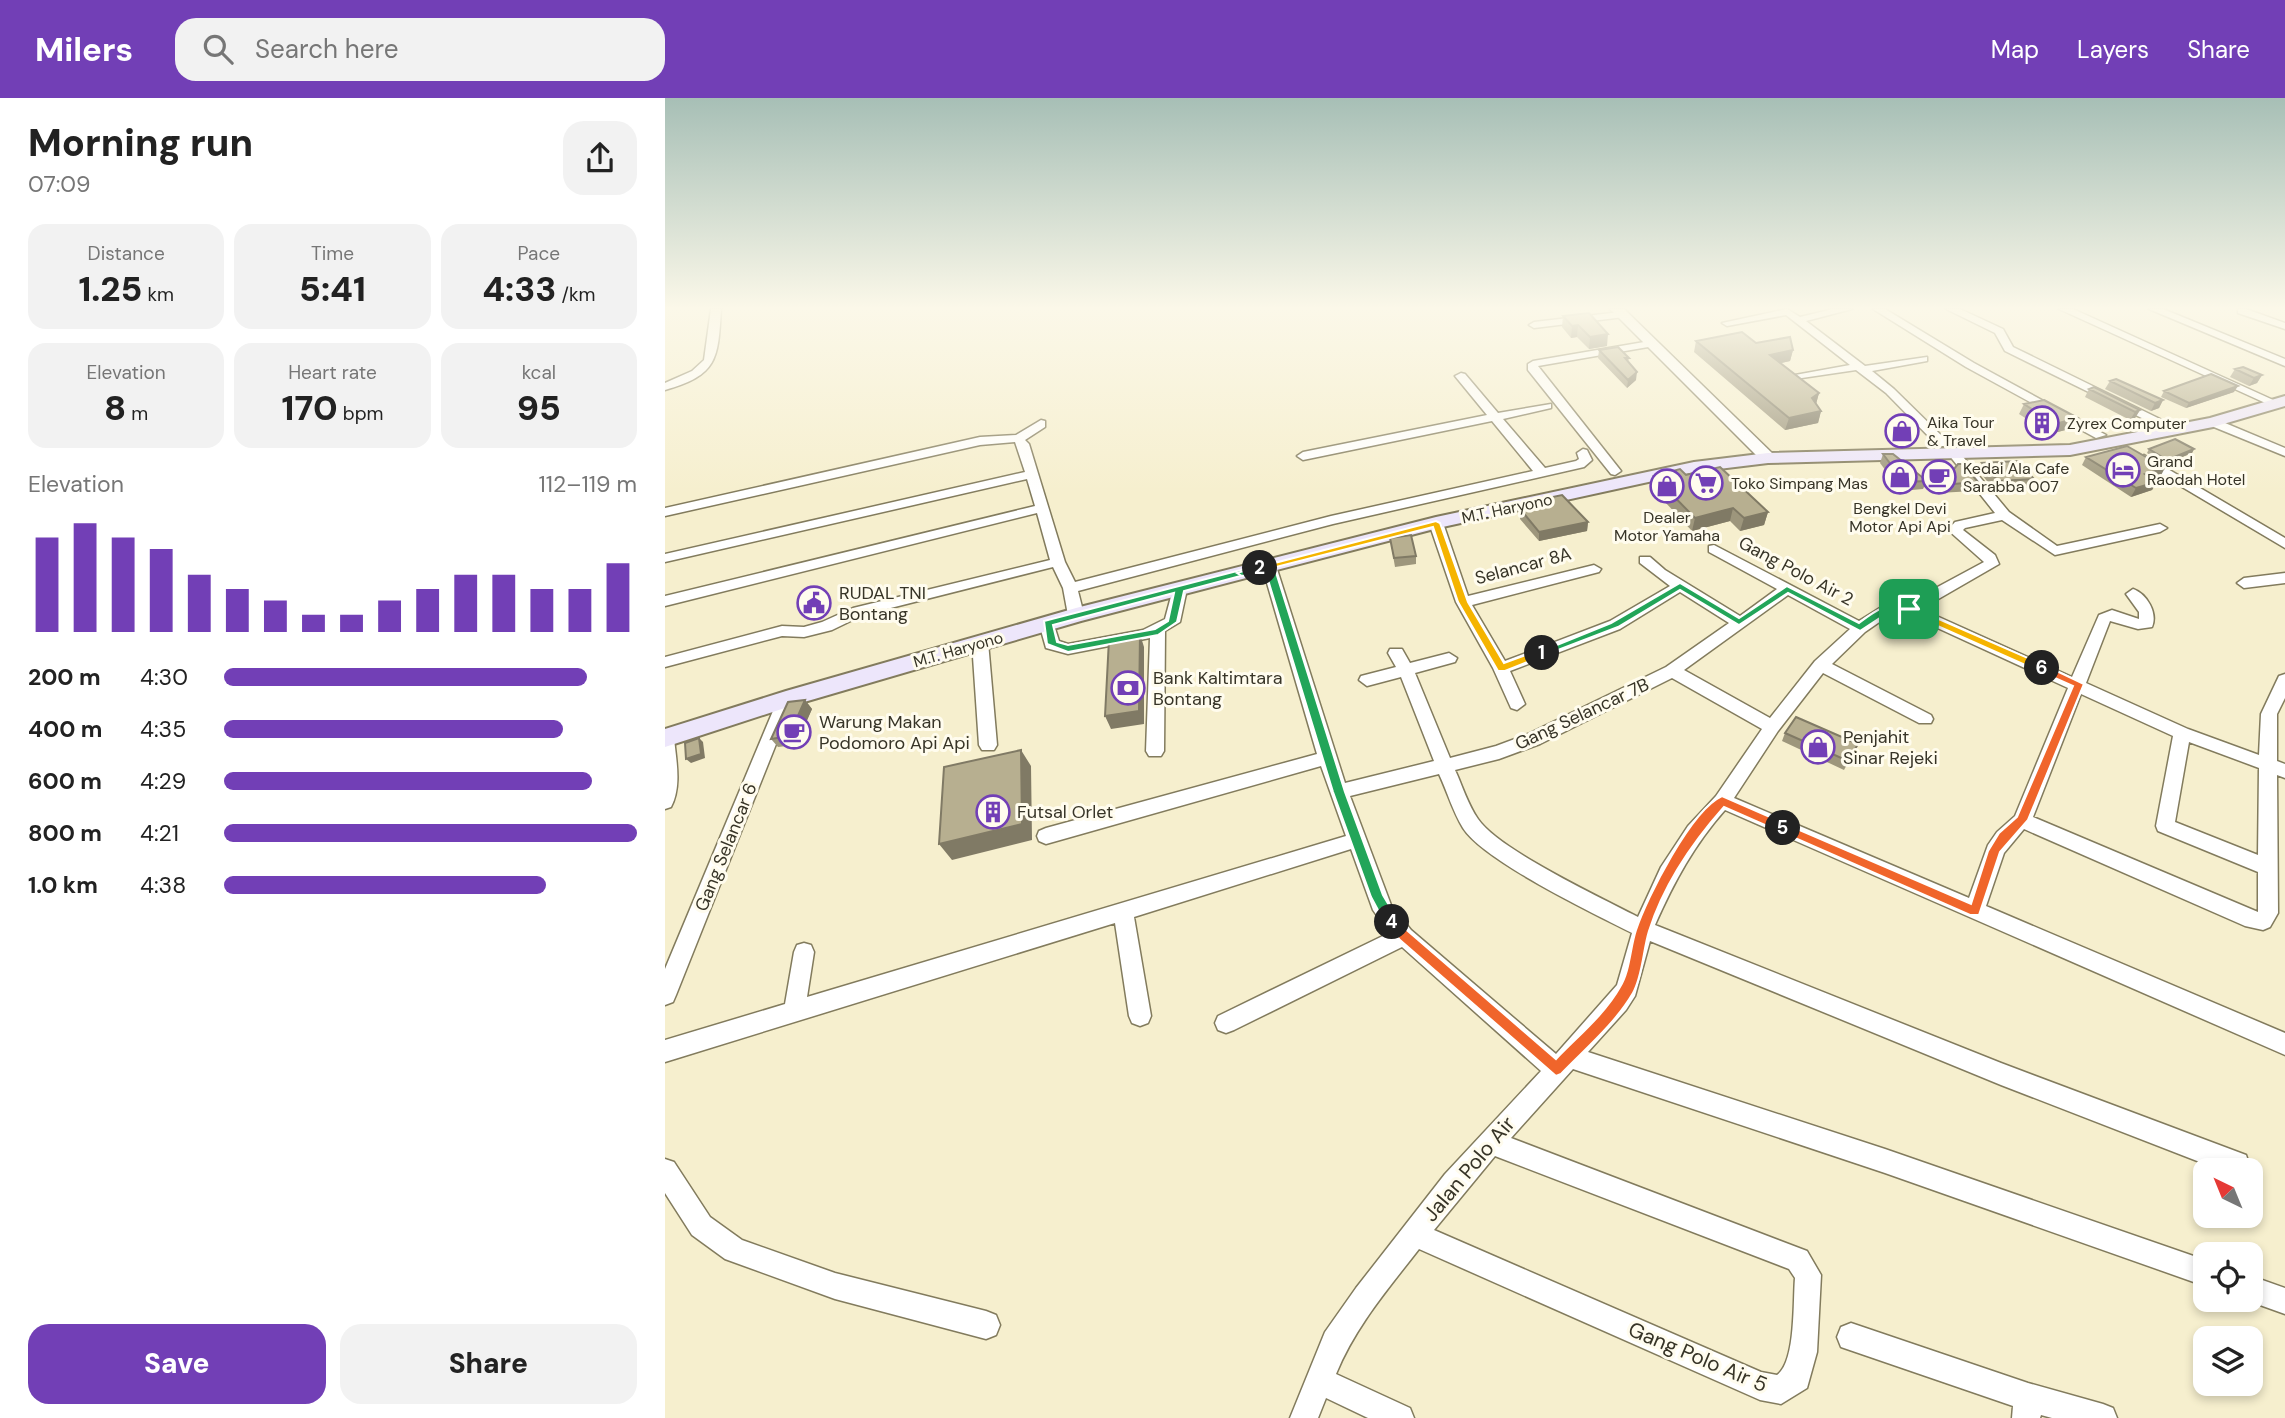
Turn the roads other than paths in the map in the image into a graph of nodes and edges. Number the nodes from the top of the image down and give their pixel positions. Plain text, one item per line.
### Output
1 (699, 371) edge
2 (1534, 371) edge
3 (1677, 371) edge
4 (1842, 371) edge
5 (1862, 371) edge
6 (1980, 371) edge
7 (2054, 371) edge
8 (2202, 371) edge
9 (1461, 376) dead end
10 (1799, 377) edge
11 (665, 387) edge
12 (2285, 388) edge
13 (2259, 396) junction
14 (2281, 403) edge
15 (1547, 406) dead end
16 (1495, 417) junction
17 (2158, 421) junction
18 (2213, 422) junction
19 (1041, 424) dead end
20 (1018, 439) junction
21 (2108, 439) junction
22 (1949, 449) junction
23 (1762, 451) junction
24 (2285, 452) edge
25 (1583, 453) dead end
26 (1303, 456) dead end
27 (1615, 471) junction
28 (1542, 473) junction
29 (1031, 474) junction
30 (1042, 508) junction
31 (665, 512) edge
32 (2004, 515) junction
33 (1436, 523) junction
34 (2160, 528) dead end
35 (2285, 544) edge
36 (1714, 549) dead end
37 (665, 558) edge
38 (1645, 560) dead end
39 (1058, 562) junction
40 (1269, 566) junction
41 (1594, 569) dead end
42 (2285, 578) edge
43 (2244, 583) dead end
44 (1680, 586) junction
45 (1179, 589) junction
46 (1787, 589) junction
47 (2133, 594) dead end
48 (665, 601) edge
49 (1073, 602) junction
50 (1463, 602) junction
51 (1909, 609) junction
52 (1739, 622) junction
53 (1047, 623) junction
54 (1860, 628) junction
55 (1158, 632) junction
56 (980, 642) junction
57 (1396, 653) dead end
58 (1449, 658) dead end
59 (665, 662) edge
60 (1821, 665) junction
61 (1501, 668) junction
62 (1406, 669) junction
63 (1672, 671) junction
64 (1367, 680) dead end
65 (2285, 680) edge
66 (2079, 684) junction
67 (786, 699) junction
68 (1517, 704) dead end
69 (1925, 719) dead end
70 (665, 722) edge
71 (1772, 727) junction
72 (2182, 733) junction
73 (665, 738) edge
74 (988, 745) dead end
75 (1155, 751) dead end
76 (1327, 758) junction
77 (1447, 766) junction
78 (2276, 768) edge
79 (1339, 792) junction
80 (1722, 801) junction
81 (665, 802) edge
82 (2022, 820) junction
83 (1046, 836) dead end
84 (1357, 840) junction
85 (2268, 867) junction
86 (1975, 911) junction
87 (1123, 912) junction
88 (1643, 929) junction
89 (1404, 936) junction
90 (804, 952) dead end
91 (665, 995) edge
92 (793, 1013) junction
93 (1140, 1016) dead end
94 (1226, 1023) dead end
95 (2285, 1044) edge
96 (665, 1051) edge
97 (1562, 1062) junction
98 (1491, 1142) junction
99 (2221, 1158) edge
100 (665, 1171) edge
101 (1414, 1234) junction
102 (2193, 1269) edge
103 (2263, 1293) edge
104 (2285, 1301) edge
105 (986, 1325) dead end
106 (1851, 1337) dead end
107 (1318, 1380) junction
108 (2027, 1408) edge
109 (1304, 1418) edge
110 (1401, 1418) edge
111 (2103, 1418) edge

1 - 11 street
2 - 27 street
3 - 23 street
4 - 10 street
5 - 22 street
6 - 21 street
7 - 17 street
8 - 13 street
9 - 16 street
12 - 13 main road, M.T. Haryono
13 - 14 street
13 - 17 main road, M.T. Haryono
14 - 18 main road, M.T. Haryono
15 - 16 street
16 - 26 street
16 - 28 street
17 - 21 main road, M.T. Haryono
18 - 21 main road, M.T. Haryono
18 - 24 street
19 - 20 street
20 - 29 street
20 - 31 street
21 - 22 main road, M.T. Haryono
21 - 35 street
22 - 23 main road, M.T. Haryono
22 - 32 street
23 - 27 main road, M.T. Haryono
23 - 33 main road, M.T. Haryono
25 - 28 street
27 - 49 main road, M.T. Haryono
28 - 49 street
29 - 30 street
29 - 37 street
30 - 39 street
30 - 48 street
32 - 34 street
32 - 51 street, Jalan Polo Air
33 - 40 main road, M.T. Haryono
33 - 50 street
36 - 46 street, Gang Polo Air 2
38 - 44 street
39 - 49 street
39 - 59 street
40 - 45 main road, M.T. Haryono
40 - 76 street
41 - 50 street, Selancar 8A
42 - 43 street
44 - 52 street
44 - 61 street
45 - 49 main road, M.T. Haryono
45 - 55 street
46 - 52 street, Gang Selancar 7B
46 - 54 street, Gang Polo Air 2
47 - 66 street
49 - 53 main road, M.T. Haryono
49 - 70 main road, M.T. Haryono
50 - 61 street
51 - 54 street, Jalan Polo Air
51 - 66 street
52 - 63 street, Gang Selancar 7B
53 - 55 street
53 - 56 main road, M.T. Haryono
54 - 60 street, Jalan Polo Air
55 - 75 street
56 - 67 main road, M.T. Haryono
56 - 74 street
57 - 62 street
58 - 62 street
60 - 69 street
60 - 71 street, Jalan Polo Air
61 - 68 street
62 - 64 street
62 - 77 street
63 - 71 street
63 - 77 street, Gang Selancar 7B
65 - 78 street
66 - 72 street
66 - 82 street
67 - 73 main road, M.T. Haryono
67 - 91 street, Gang Selancar 6
71 - 80 street, Jalan Polo Air
72 - 78 street
72 - 85 street
73 - 81 street
76 - 79 street
76 - 83 street
77 - 79 street, Gang Selancar 7B
77 - 88 street
78 - 85 street
79 - 84 street
80 - 86 street
80 - 88 street, Jalan Polo Air
82 - 85 street
82 - 86 street
84 - 87 street
84 - 89 street
86 - 95 street
87 - 92 street
87 - 93 street
88 - 97 street, Jalan Polo Air
88 - 99 street
89 - 94 street
89 - 97 street
90 - 92 street
92 - 96 street
97 - 98 street, Jalan Polo Air
97 - 102 street
98 - 101 street, Jalan Polo Air
98 - 101 street, Gang Polo Air 5
100 - 105 street
101 - 107 street, Jalan Polo Air
103 - 104 street
106 - 108 street
107 - 109 street, Jalan Polo Air
107 - 110 street
108 - 111 street

